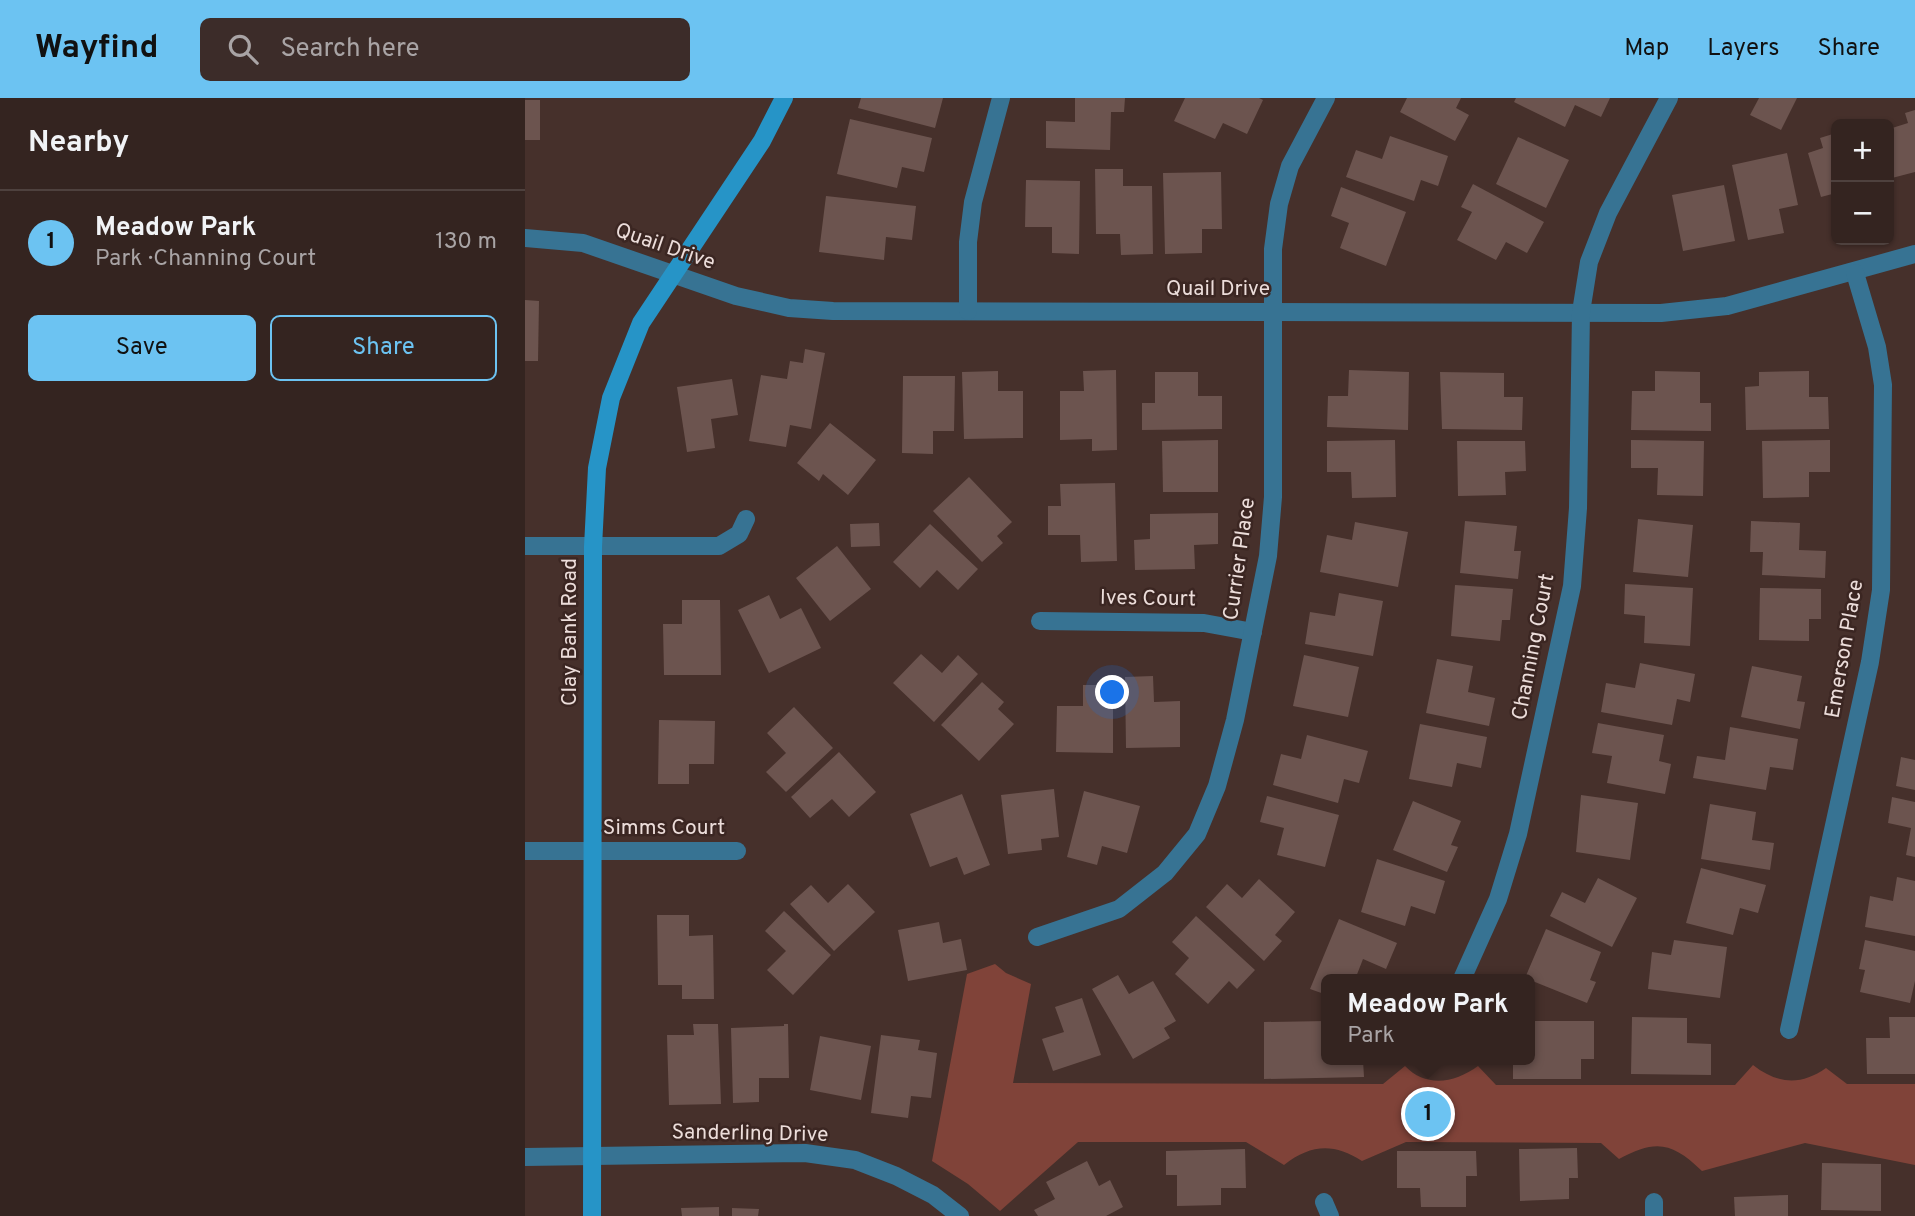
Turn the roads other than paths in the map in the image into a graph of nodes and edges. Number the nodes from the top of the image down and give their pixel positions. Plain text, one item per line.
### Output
1 (784, 98) edge
2 (1002, 98) edge
3 (1326, 98) edge
4 (1669, 98) edge
5 (525, 238) edge
6 (1915, 254) edge
7 (675, 273) junction
8 (1855, 273) junction
9 (968, 311) junction
10 (1275, 312) junction
11 (1581, 312) junction
12 (746, 519) dead end
13 (525, 546) edge
14 (593, 547) junction
15 (1040, 621) dead end
16 (1253, 632) junction
17 (525, 851) edge
18 (591, 851) junction
19 (737, 851) dead end
20 (1037, 937) dead end
21 (1464, 974) edge
22 (1789, 1030) dead end
23 (525, 1157) edge
24 (593, 1157) junction
25 (592, 1216) edge
26 (960, 1216) edge

1 - 7 street, Clay Bank Road
2 - 9 street
3 - 10 street, Currier Place
4 - 11 street, Channing Court
5 - 7 street, Quail Drive
6 - 8 street, Quail Drive
7 - 9 street, Quail Drive
7 - 14 street, Clay Bank Road
8 - 11 street, Quail Drive
8 - 22 street, Emerson Place
9 - 10 street, Quail Drive
10 - 11 street, Quail Drive
10 - 16 street, Currier Place
11 - 21 street, Channing Court
12 - 14 street
13 - 14 street
14 - 18 street, Clay Bank Road
15 - 16 street, Ives Court
16 - 20 street, Currier Place
17 - 18 street, Simms Court
18 - 19 street, Simms Court
18 - 24 street, Clay Bank Road
23 - 24 street, Sanderling Drive
24 - 25 street, Clay Bank Road
24 - 26 street, Sanderling Drive

